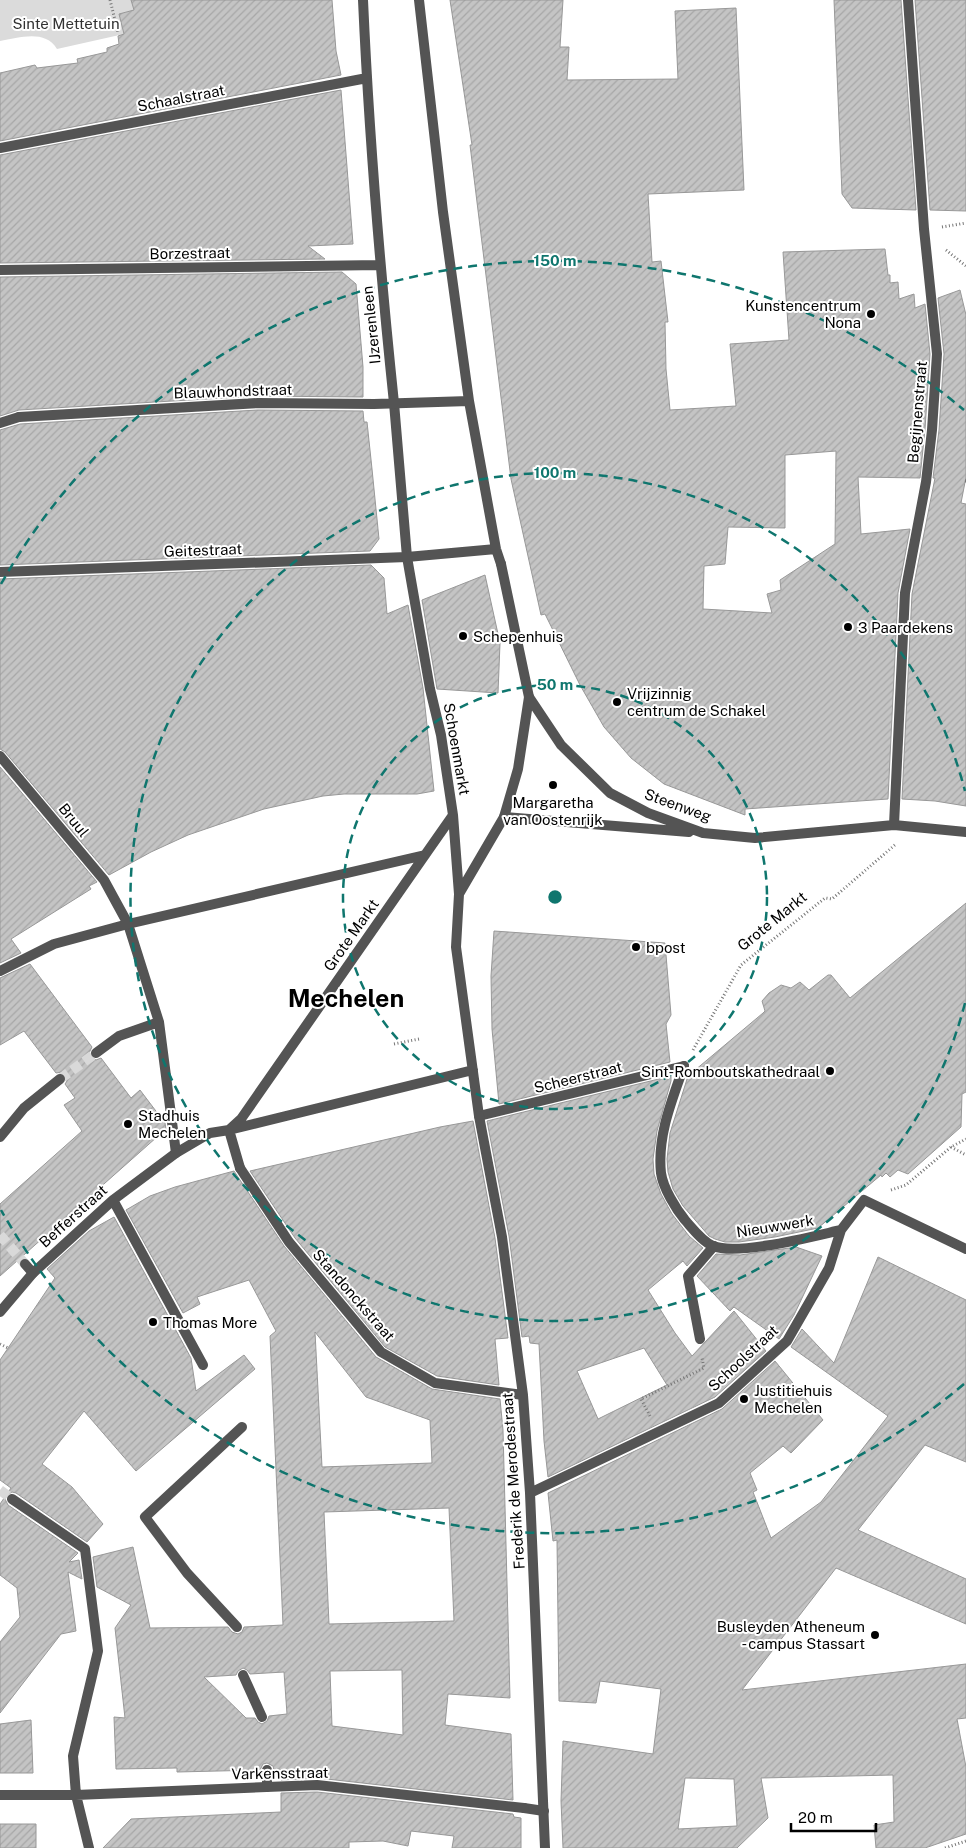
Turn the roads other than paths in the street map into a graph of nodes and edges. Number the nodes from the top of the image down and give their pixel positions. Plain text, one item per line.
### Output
1 (363, 0) edge
2 (419, 0) edge
3 (908, 0) edge
4 (367, 78) junction
5 (0, 148) edge
6 (380, 265) junction
7 (0, 270) edge
8 (469, 401) junction
9 (394, 403) junction
10 (0, 423) edge
11 (496, 549) junction
12 (407, 558) junction
13 (0, 572) edge
14 (530, 697) junction
15 (0, 756) edge
16 (453, 815) junction
17 (504, 817) junction
18 (894, 825) junction
19 (966, 832) edge
20 (703, 833) junction
21 (425, 854) junction
22 (459, 894) junction
23 (128, 924) junction
24 (0, 971) edge
25 (159, 1022) junction
26 (96, 1053) tunnel mouth
27 (473, 1070) junction
28 (60, 1078) tunnel mouth
29 (479, 1116) junction
30 (229, 1130) junction
31 (0, 1137) edge
32 (176, 1153) junction
33 (113, 1200) junction
34 (841, 1230) junction
35 (714, 1246) junction
36 (966, 1249) edge
37 (25, 1264) tunnel mouth
38 (33, 1273) junction
39 (0, 1312) edge
40 (700, 1339) road end
41 (203, 1365) dead end
42 (523, 1395) junction
43 (242, 1427) dead end
44 (530, 1493) junction
45 (12, 1499) tunnel mouth
46 (236, 1627) dead end
47 (243, 1675) dead end
48 (262, 1717) dead end
49 (267, 1770) dead end
50 (267, 1787) junction
51 (0, 1795) edge
52 (76, 1795) junction
53 (544, 1811) junction
54 (89, 1848) edge
55 (545, 1848) edge

1 - 4 street, IJzerenleen
2 - 8 street
3 - 18 street, Begijnenstraat
4 - 5 street, Schaalstraat
4 - 6 street, IJzerenleen
6 - 7 street, Borzestraat
6 - 9 street, IJzerenleen
8 - 9 street, Blauwhondstraat
8 - 11 street
9 - 10 street, Blauwhondstraat
9 - 12 street, IJzerenleen
11 - 12 street
11 - 14 street, Steenweg
12 - 13 street, Geitestraat
12 - 16 street, Schoenmarkt
14 - 17 street, Steenweg
14 - 20 street, Steenweg
15 - 23 street, Bruul
16 - 21 street, Grote Markt
16 - 22 street
17 - 20 street
17 - 22 street
18 - 19 street, Steenweg
18 - 20 street, Steenweg
21 - 23 street
21 - 30 street, Grote Markt
22 - 27 street
23 - 24 street
23 - 25 street
25 - 26 street
25 - 32 street
27 - 29 street
27 - 30 street
28 - 31 street
29 - 35 street, Scheerstraat
29 - 42 street, Frederik de Merodestraat
30 - 32 street
30 - 42 street, Standonckstraat
32 - 33 street, Befferstraat
33 - 38 street, Befferstraat
33 - 41 street
34 - 35 street, Nieuwwerk
34 - 36 street, Schoolstraat
34 - 44 street, Schoolstraat
35 - 40 street
37 - 38 street
38 - 39 street, Befferstraat
42 - 44 street, Frederik de Merodestraat
43 - 46 street
44 - 53 street, Frederik de Merodestraat
45 - 52 street
47 - 48 street
49 - 50 street
50 - 52 street, Varkensstraat
50 - 53 street, Varkensstraat
51 - 52 street, Varkensstraat
52 - 54 street
53 - 55 street, Frederik de Merodestraat

